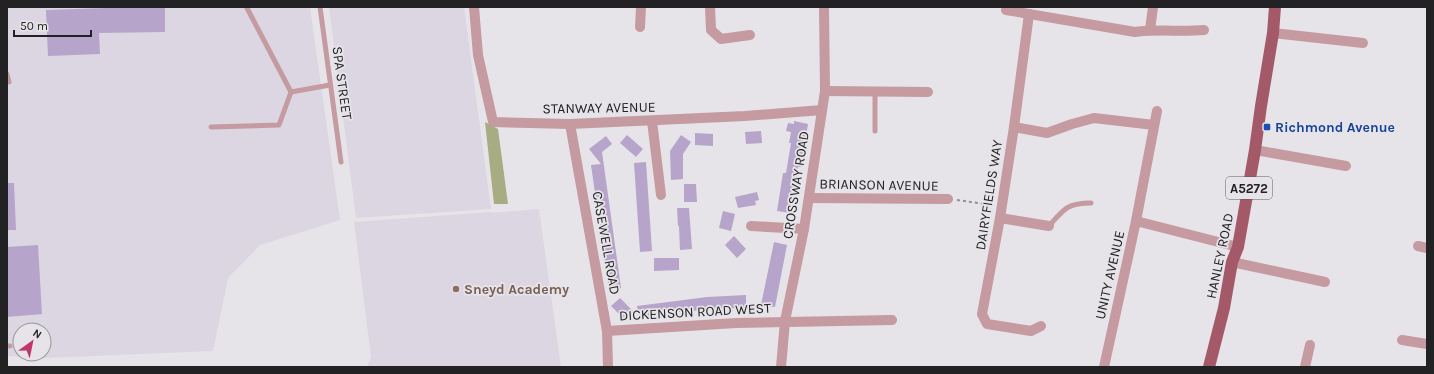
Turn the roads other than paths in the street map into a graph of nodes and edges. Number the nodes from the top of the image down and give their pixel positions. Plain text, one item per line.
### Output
1 (320, 7) edge
2 (474, 7) edge
3 (641, 7) edge
4 (710, 7) edge
5 (824, 7) edge
6 (1153, 7) edge
7 (1275, 7) edge
8 (247, 8) dead end
9 (1006, 10) dead end
10 (1029, 14) junction
11 (640, 27) dead end
12 (1150, 30) junction
13 (1204, 30) dead end
14 (1273, 33) junction
15 (750, 35) dead end
16 (1363, 44) dead end
17 (7, 74) edge
18 (9, 82) dead end
19 (330, 85) junction
20 (826, 91) junction
21 (874, 91) junction
22 (291, 92) junction
23 (928, 92) dead end
24 (822, 110) junction
25 (1157, 111) dead end
26 (652, 121) junction
27 (570, 124) junction
28 (1154, 125) junction
29 (211, 127) dead end
30 (1014, 127) junction
31 (875, 131) dead end
32 (1256, 150) junction
33 (341, 162) dead end
34 (1346, 166) dead end
35 (661, 195) dead end
36 (809, 198) junction
37 (948, 199) road end
38 (1091, 203) dead end
39 (1000, 218) junction
40 (1136, 221) junction
41 (751, 226) dead end
42 (1049, 226) joint
43 (804, 229) junction
44 (1238, 247) junction
45 (1232, 262) junction
46 (1325, 282) dead end
47 (892, 320) dead end
48 (785, 321) junction
49 (1041, 326) dead end
50 (607, 331) junction
51 (1402, 340) dead end
52 (1427, 344) edge
53 (1310, 345) dead end
54 (608, 367) edge
55 (781, 367) edge
56 (1104, 367) edge
57 (1209, 367) edge
58 (1305, 367) edge

1 - 19 lane, SPA STREET
2 - 27 street, STANWAY AVENUE
3 - 11 street
4 - 15 street
5 - 20 street, CROSSWAY ROAD
6 - 12 street
7 - 14 main road, HANLEY ROAD / A5272
8 - 22 lane
9 - 10 street
10 - 12 street
10 - 30 street, DAIRYFIELDS WAY
12 - 13 street
14 - 16 street
14 - 32 main road, HANLEY ROAD / A5272
17 - 18 lane
19 - 22 lane
19 - 33 lane, SPA STREET
20 - 21 street
20 - 24 street, CROSSWAY ROAD
21 - 23 street
21 - 31 lane
22 - 29 lane
24 - 26 street, STANWAY AVENUE
24 - 36 street, CROSSWAY ROAD
25 - 28 street
26 - 27 street, STANWAY AVENUE
26 - 35 street
27 - 50 street, CASEWELL ROAD
28 - 30 street
28 - 40 street
30 - 39 street, DAIRYFIELDS WAY
32 - 34 street
32 - 44 main road, HANLEY ROAD / A5272
36 - 37 street, BRIANSON AVENUE
36 - 43 street, CROSSWAY ROAD
38 - 42 lane
39 - 42 street
39 - 49 street, DAIRYFIELDS WAY
40 - 44 street, UNITY AVENUE
40 - 56 street, UNITY AVENUE
41 - 43 street
43 - 48 street, CROSSWAY ROAD
44 - 45 main road, HANLEY ROAD / A5272
45 - 46 street
45 - 57 main road, HANLEY ROAD / A5272
47 - 48 street, DICKENSON ROAD WEST
48 - 50 street, DICKENSON ROAD WEST
48 - 55 street, CROSSWAY ROAD
50 - 54 street, CASEWELL ROAD
51 - 52 street
53 - 58 street

